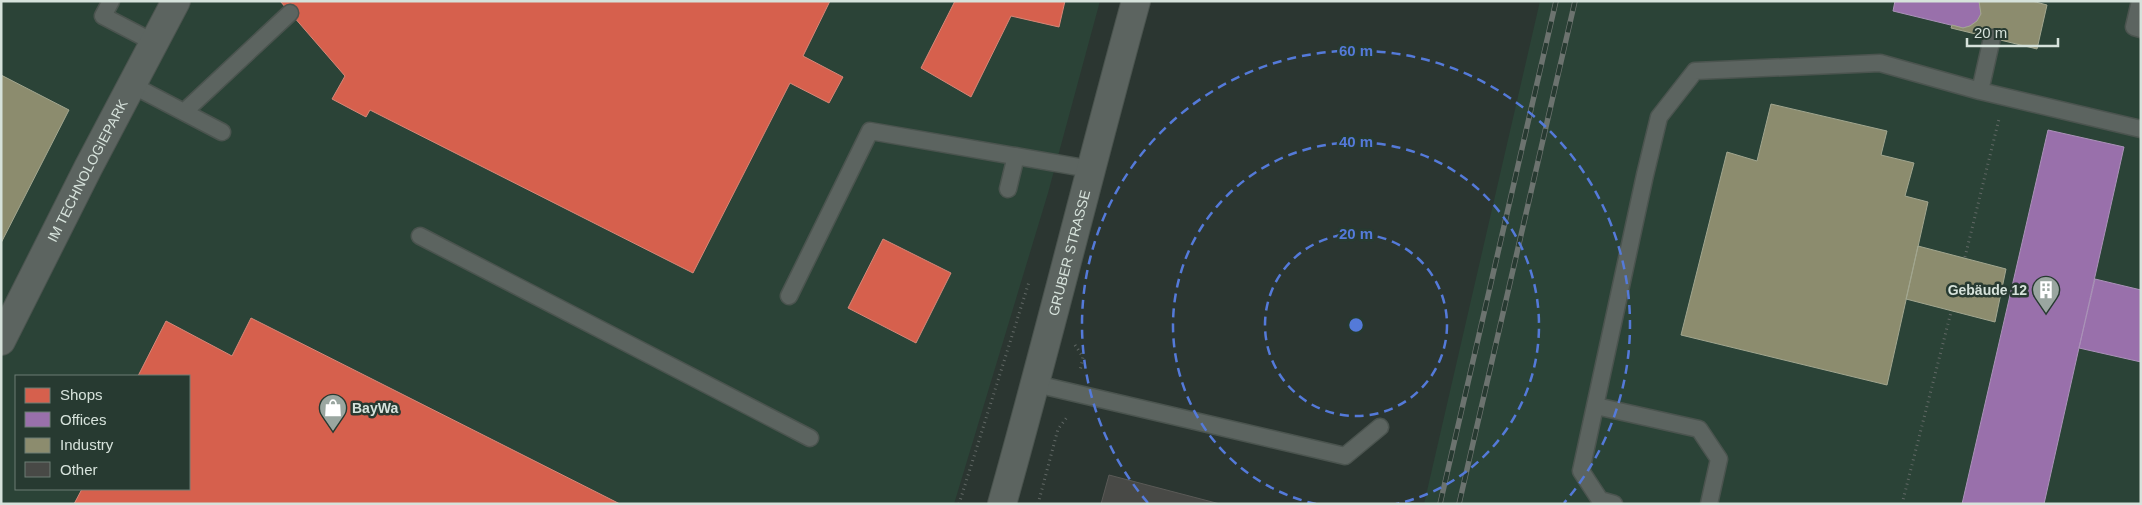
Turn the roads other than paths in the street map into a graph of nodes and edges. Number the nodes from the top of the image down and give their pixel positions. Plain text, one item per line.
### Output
1 (111, 1) edge
2 (176, 1) edge
3 (1136, 1) edge
4 (2140, 1) edge
5 (290, 13) dead end
6 (2141, 29) edge
7 (1992, 38) dead end
8 (155, 43) junction
9 (132, 85) junction
10 (1980, 91) junction
11 (184, 112) junction
12 (2141, 129) edge
13 (222, 132) dead end
14 (1016, 156) junction
15 (1090, 169) junction
16 (1008, 189) dead end
17 (420, 236) dead end
18 (788, 296) dead end
19 (1, 341) edge
20 (1036, 384) junction
21 (1596, 406) junction
22 (1380, 427) dead end
23 (810, 438) dead end
24 (1002, 504) edge
25 (1614, 504) edge
26 (1709, 504) edge

1 - 8 lane
2 - 8 street, IM TECHNOLOGIEPARK
3 - 15 street, GRUBER STRASSE
4 - 6 lane
5 - 11 lane
7 - 10 lane
8 - 9 street, IM TECHNOLOGIEPARK
9 - 11 lane
9 - 19 street, IM TECHNOLOGIEPARK
10 - 12 lane
10 - 21 lane
11 - 13 lane
14 - 15 lane
14 - 16 lane
14 - 18 lane
15 - 20 street, GRUBER STRASSE
17 - 23 lane
20 - 22 lane
20 - 24 street, GRUBER STRASSE
21 - 25 lane
21 - 26 lane

